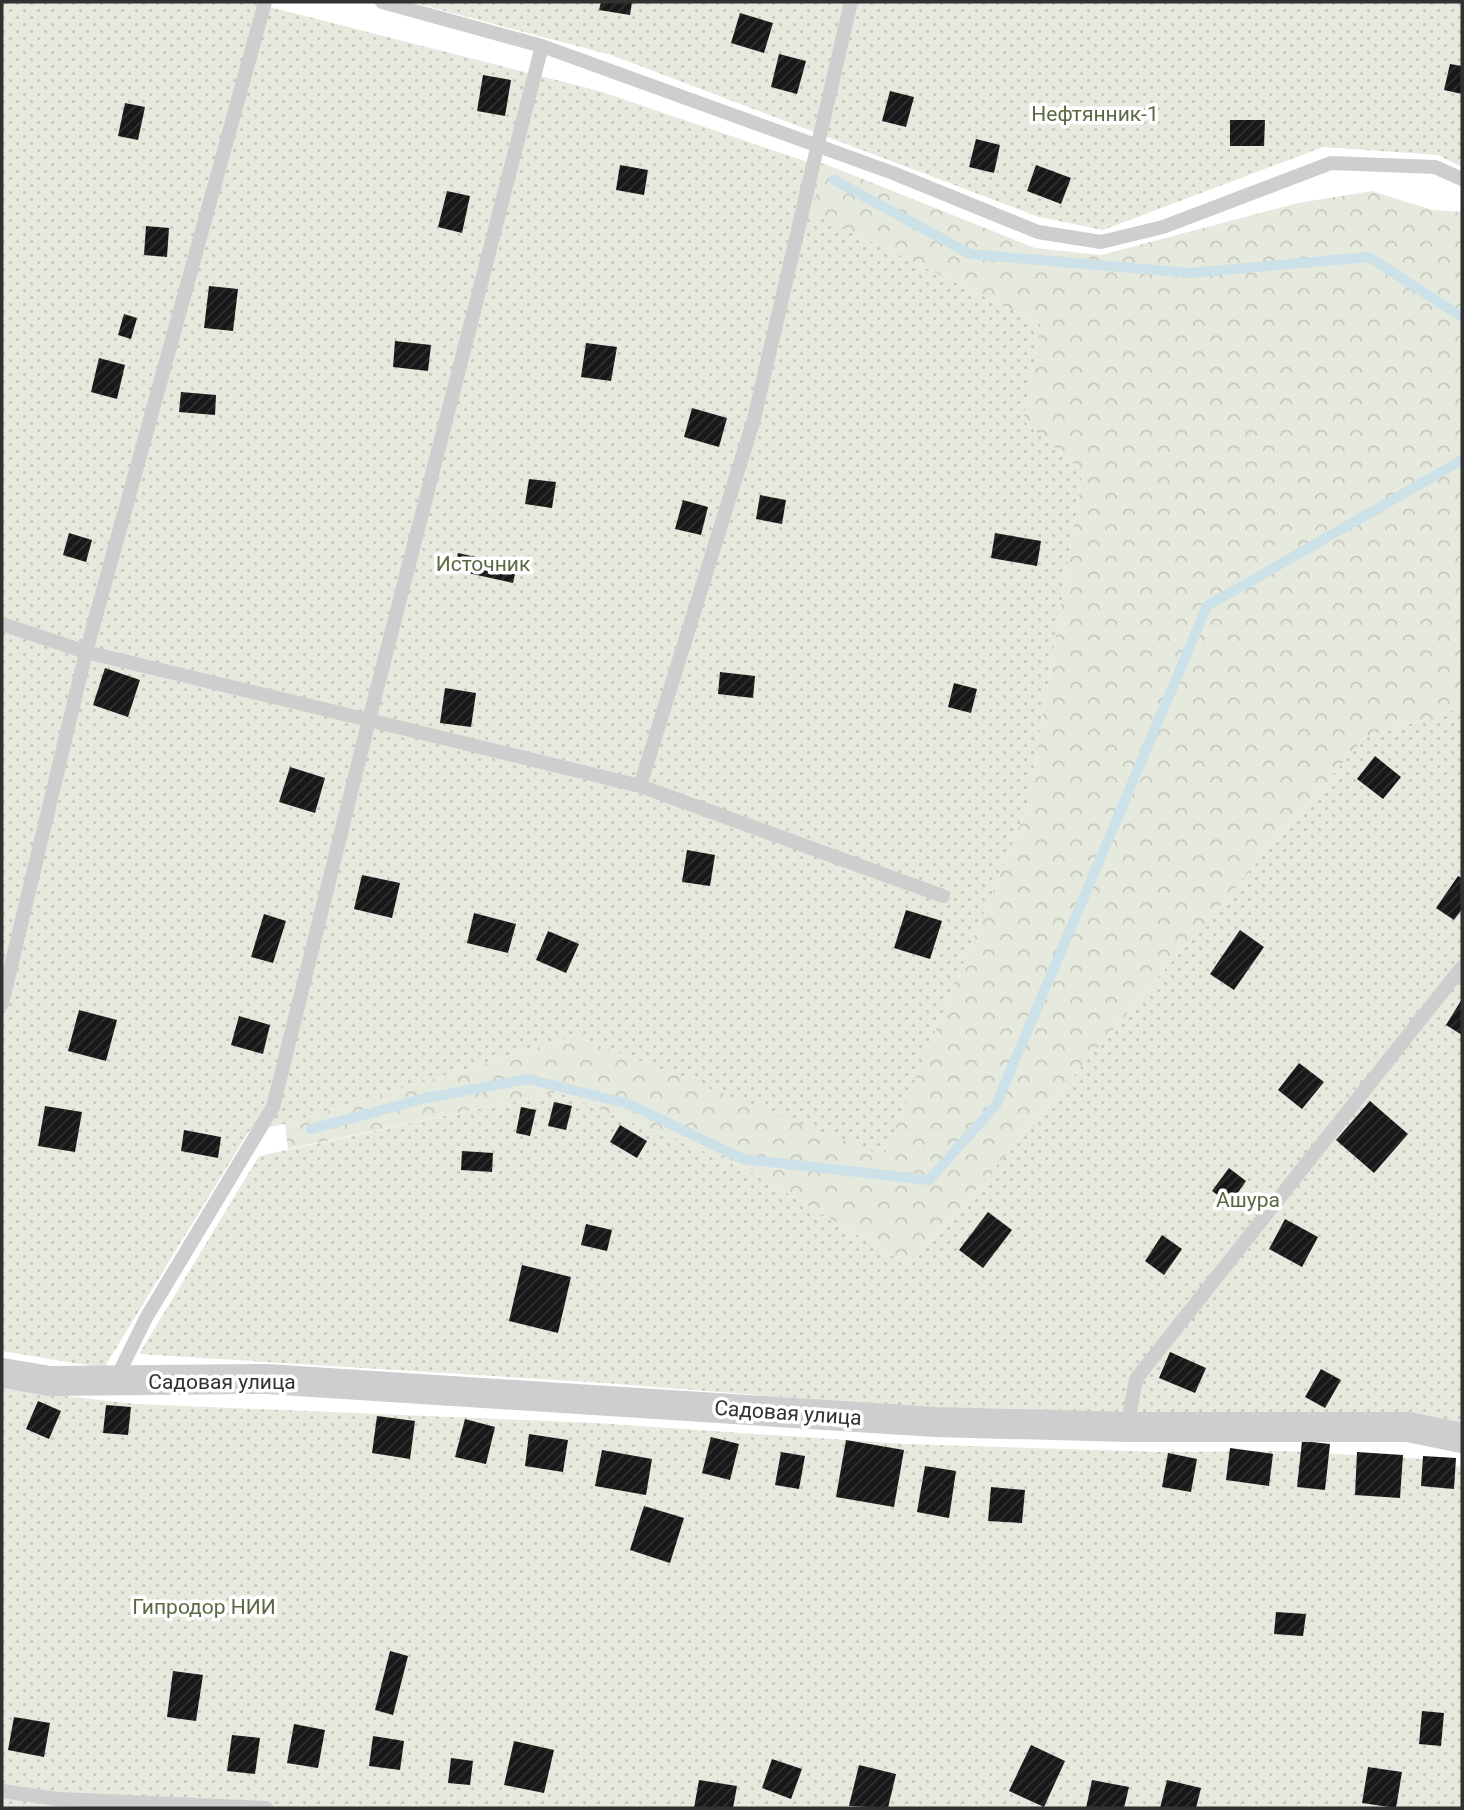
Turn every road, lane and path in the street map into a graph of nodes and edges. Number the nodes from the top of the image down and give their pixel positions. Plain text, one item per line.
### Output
1 (265, 2) edge
2 (382, 2) edge
3 (851, 2) edge
4 (542, 46) junction
5 (816, 146) junction
6 (1462, 179) edge
7 (2, 624) edge
8 (86, 652) junction
9 (369, 720) junction
10 (640, 786) junction
11 (943, 896) dead end
12 (1462, 967) edge
13 (2, 1004) edge
14 (2, 1373) edge
15 (114, 1382) junction
16 (1127, 1427) junction
17 (1462, 1438) edge
18 (2, 1791) edge
19 (266, 1808) edge

1 - 8 lane
2 - 4 lane
3 - 5 lane
4 - 5 lane
4 - 9 lane
5 - 6 lane
5 - 10 lane
7 - 8 lane
8 - 9 lane
8 - 13 lane
9 - 10 lane
9 - 15 lane
10 - 11 lane
12 - 16 lane
14 - 15 street, Садовая улица
15 - 16 street, Садовая улица
16 - 17 street, Садовая улица
18 - 19 lane

